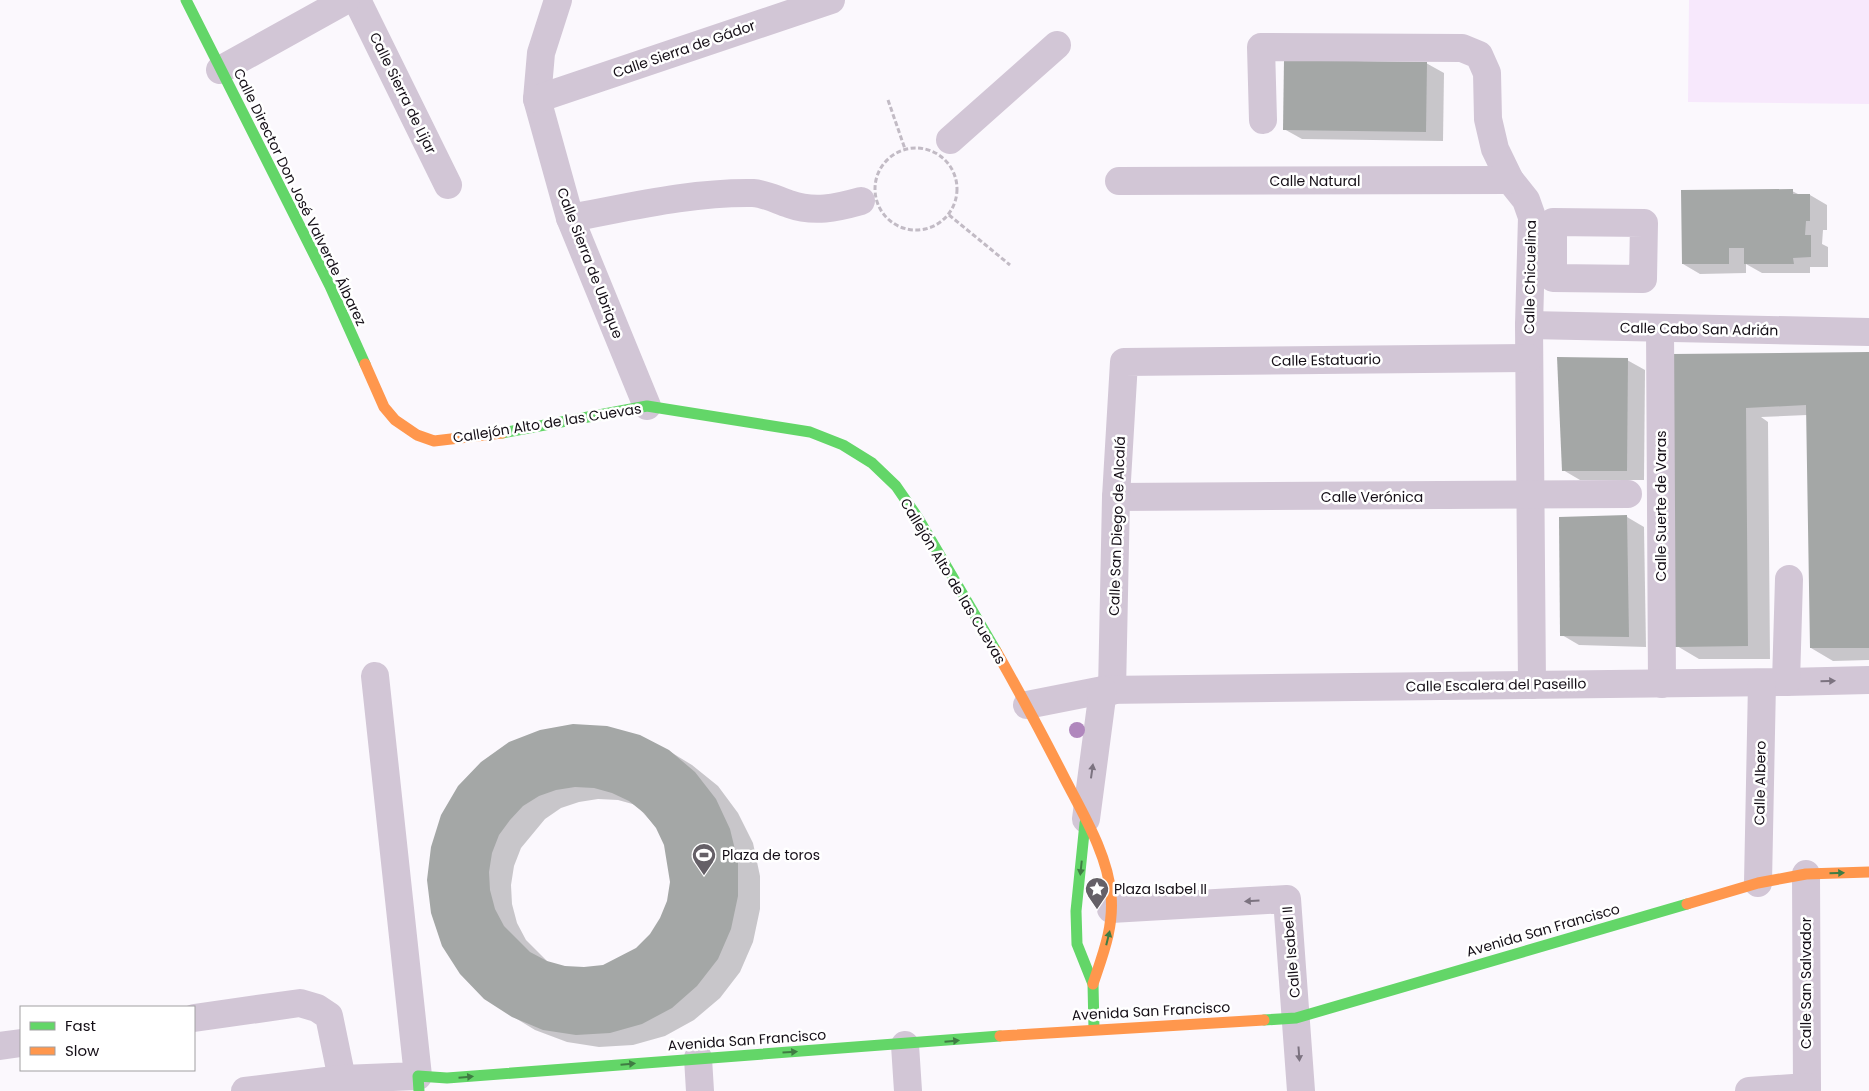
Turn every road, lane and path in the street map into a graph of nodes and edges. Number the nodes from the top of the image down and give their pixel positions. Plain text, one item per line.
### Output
1 (186, 0) edge
2 (346, 0) edge
3 (357, 0) edge
4 (558, 0) edge
5 (831, 0) edge
6 (1056, 46) dead end
7 (220, 70) junction
8 (537, 98) junction
9 (888, 100) dead end
10 (1263, 120) dead end
11 (950, 140) dead end
12 (905, 149) junction
13 (1510, 180) junction
14 (1119, 181) dead end
15 (448, 185) dead end
16 (861, 201) dead end
17 (949, 215) junction
18 (570, 218) junction
19 (1010, 265) dead end
20 (1529, 325) junction
21 (1660, 328) junction
22 (1869, 332) edge
23 (1529, 358) junction
24 (1124, 362) joint
25 (647, 406) junction
26 (434, 441) joint
27 (1628, 494) dead end
28 (1530, 496) junction
29 (1116, 498) junction
30 (1789, 580) dead end
31 (375, 676) dead end
32 (1869, 680) edge
33 (1774, 683) junction
34 (1662, 684) junction
35 (1532, 685) junction
36 (1107, 691) junction
37 (1027, 705) junction
38 (1086, 819) junction
39 (1869, 872) edge
40 (1806, 874) junction
41 (1758, 883) junction
42 (1111, 909) junction
43 (1093, 984) junction
44 (195, 1018) edge
45 (1296, 1018) junction
46 (1094, 1029) junction
47 (20, 1043) edge
48 (905, 1045) junction
49 (0, 1046) edge
50 (698, 1058) junction
51 (342, 1078) junction
52 (418, 1084) edge
53 (1807, 1089) edge
54 (245, 1091) edge
55 (700, 1091) edge
56 (908, 1091) edge
57 (1301, 1091) edge
58 (1750, 1091) edge

1 - 7 street, Calle Director Don José Valverde Álbarez
2 - 7 street
3 - 15 street, Calle Sierra de Lijar
4 - 8 street, Calle Sierra de Ubrique
5 - 8 street, Calle Sierra de Gádor
6 - 11 street
7 - 26 street, Calle Director Don José Valverde Álbarez
8 - 18 street, Calle Sierra de Ubrique
9 - 12 path
10 - 13 street, Calle Chicuelina
12 - 17 path
12 - 17 path
13 - 14 street, Calle Natural
13 - 20 street, Calle Chicuelina
16 - 18 street
17 - 19 path
18 - 25 street, Calle Sierra de Ubrique
20 - 21 street, Calle Cabo San Adrián
20 - 23 street, Calle Chicuelina
21 - 22 street, Calle Cabo San Adrián
21 - 34 street, Calle Suerte de Varas
23 - 24 street, Calle Estatuario
23 - 28 street, Calle Chicuelina
24 - 29 street, Calle San Diego de Alcalá
25 - 26 street, Callejón Alto de las Cuevas
25 - 37 street, Callejón Alto de las Cuevas
27 - 28 street, Calle Verónica
28 - 29 street, Calle Verónica
28 - 35 street, Calle Chicuelina
29 - 36 street, Calle San Diego de Alcalá
30 - 33 street
31 - 52 street
33 -> 32 street, Calle Escalera del Paseillo
33 - 34 street, Calle Escalera del Paseillo
33 - 41 street, Calle Albero
34 - 35 street, Calle Escalera del Paseillo
35 - 36 street, Calle Escalera del Paseillo
36 - 37 street
38 -> 36 street
37 - 38 street, Callejón Alto de las Cuevas
38 - 42 street
38 -> 43 street
40 -> 39 street, Avenida San Francisco
40 - 41 street, Avenida San Francisco
40 - 53 street, Calle San Salvador
41 - 45 street, Avenida San Francisco
43 -> 42 street
45 -> 42 street, Calle Isabel II
43 - 46 street
44 - 51 street
45 - 46 street, Avenida San Francisco
45 -> 57 street, Calle Isabel II
48 -> 46 street, Avenida San Francisco
47 - 49 street
50 -> 48 street, Avenida San Francisco
48 - 56 street
52 -> 50 street, Avenida San Francisco
50 - 55 street
51 - 52 street
51 - 54 street
53 - 58 street

